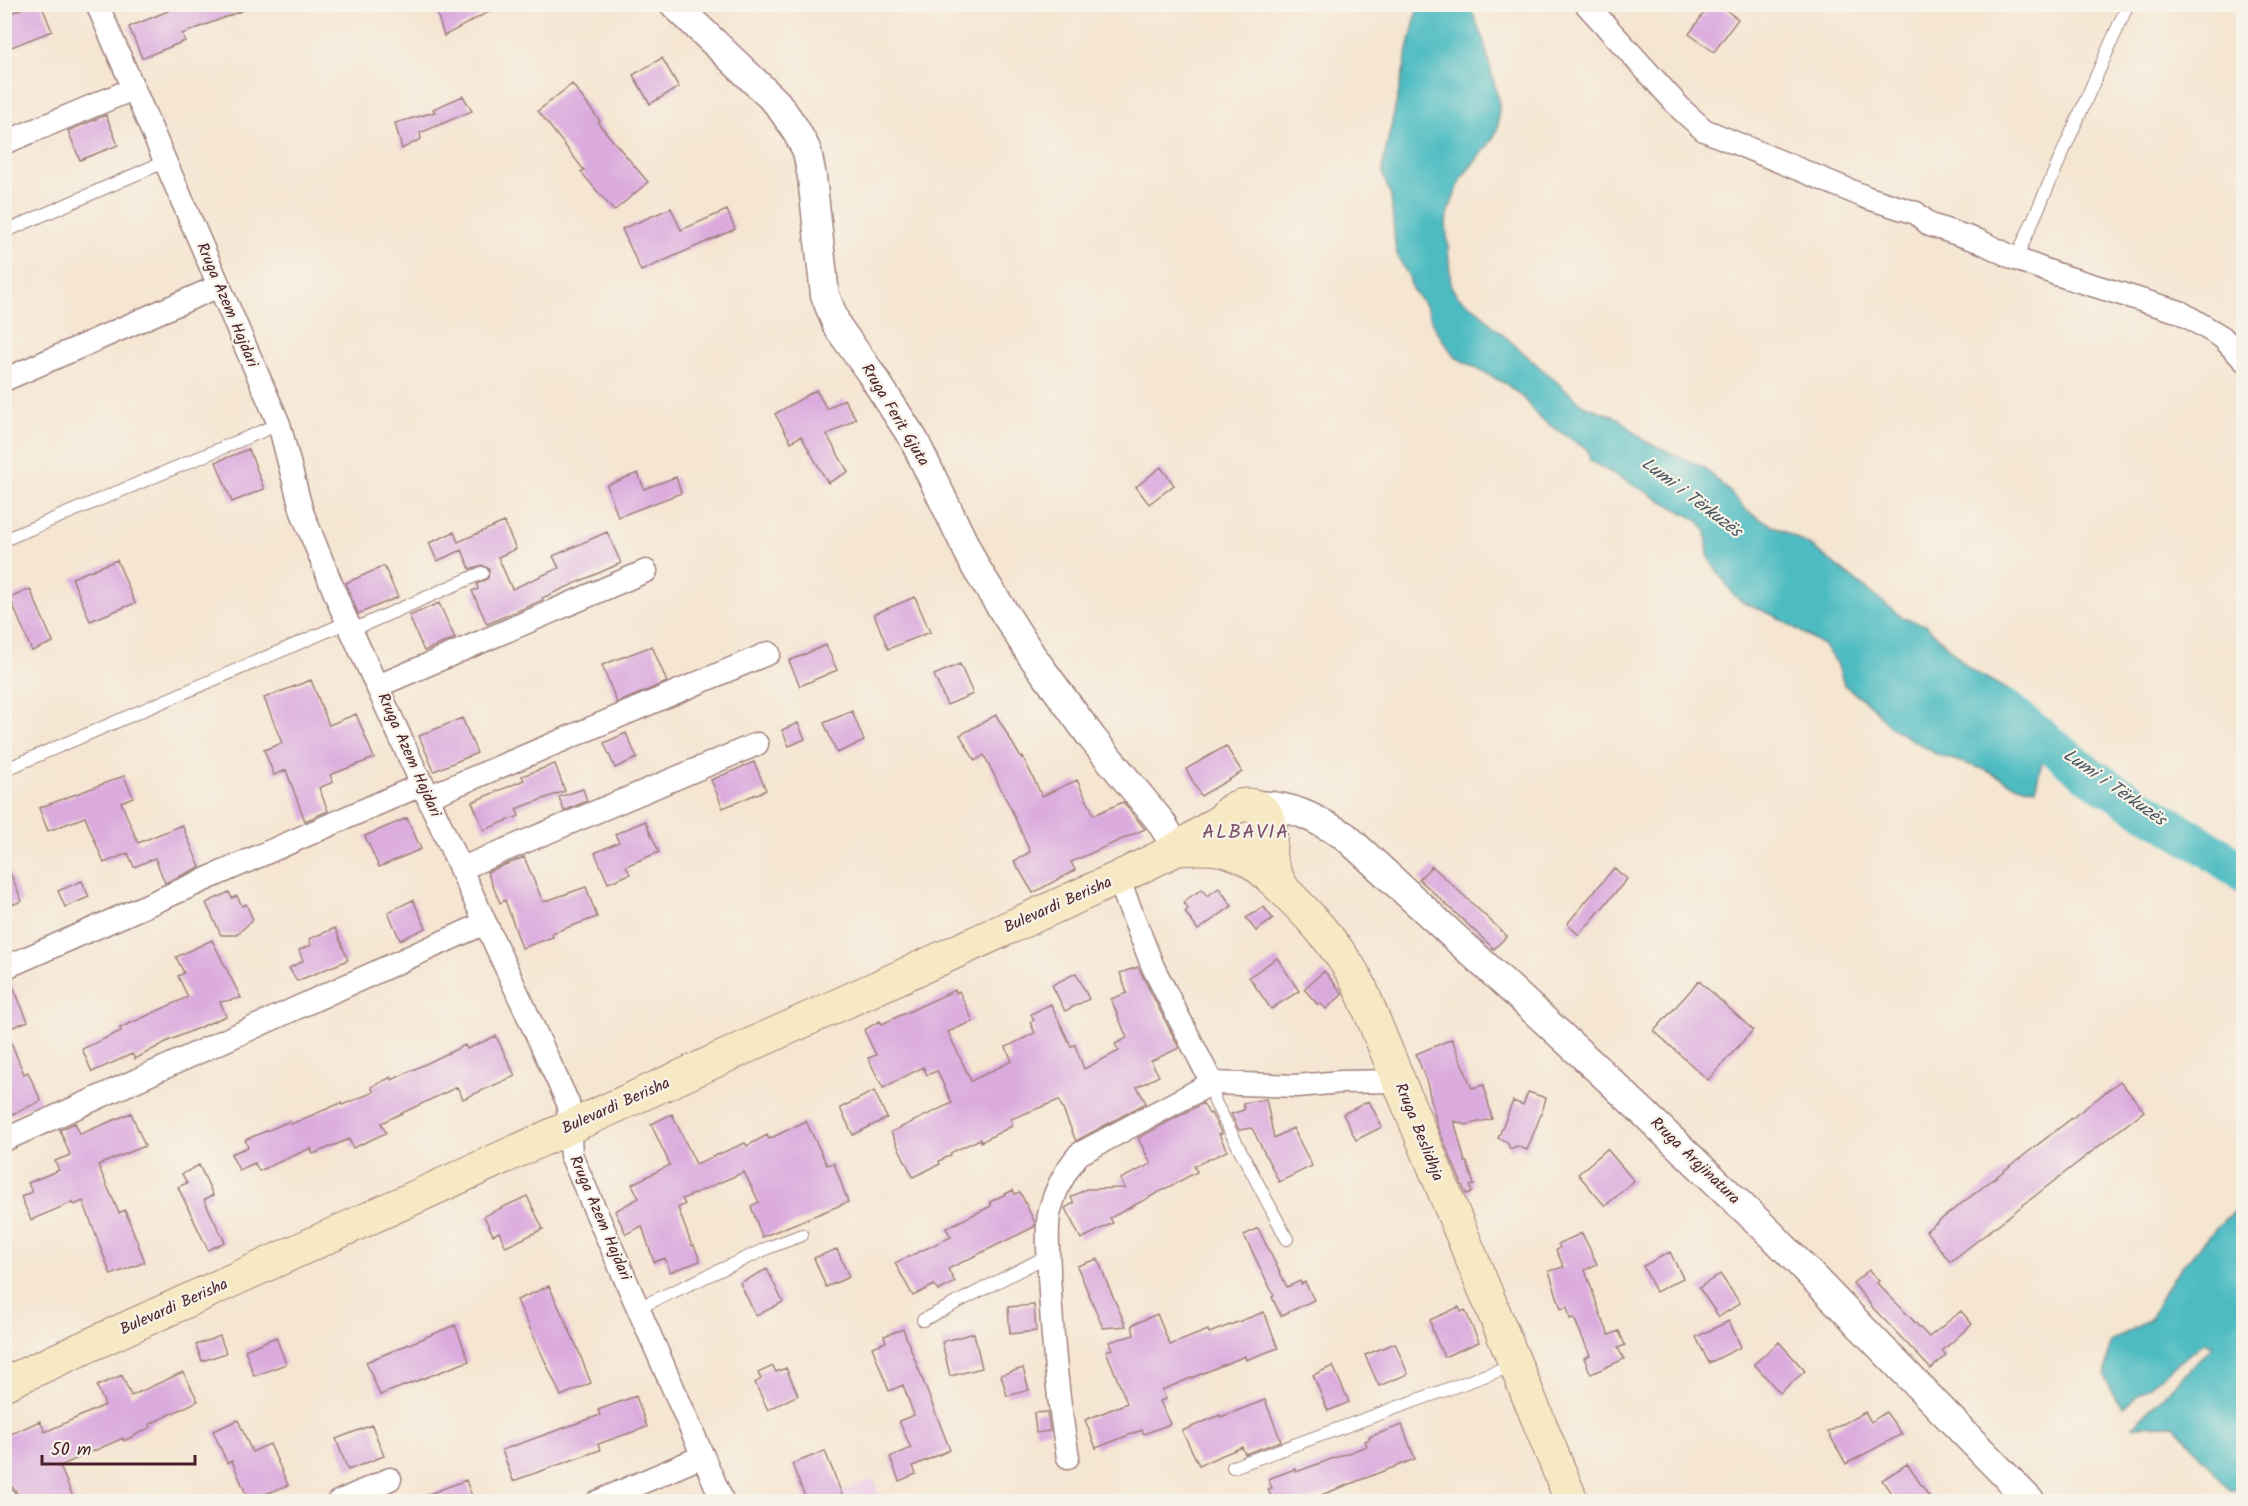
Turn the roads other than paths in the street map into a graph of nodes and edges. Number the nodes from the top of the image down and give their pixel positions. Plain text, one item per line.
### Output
1 (97, 4) edge
2 (674, 4) edge
3 (1586, 4) edge
4 (2128, 4) edge
5 (133, 89) junction
6 (4, 143) edge
7 (166, 161) junction
8 (4, 232) edge
9 (2016, 259) junction
10 (219, 286) junction
11 (2244, 360) edge
12 (4, 380) edge
13 (279, 424) junction
14 (4, 540) edge
15 (646, 571) dead end
16 (482, 573) dead end
17 (350, 626) junction
18 (769, 652) dead end
19 (378, 686) junction
20 (757, 744) dead end
21 (4, 770) edge
22 (425, 790) junction
23 (1237, 812) junction
24 (1345, 836) junction
25 (1270, 837) junction
26 (1178, 849) junction
27 (1237, 854) junction
28 (460, 869) junction
29 (1118, 878) junction
30 (1284, 890) junction
31 (485, 923) junction
32 (4, 968) edge
33 (1398, 1081) junction
34 (1212, 1083) junction
35 (569, 1127) junction
36 (4, 1140) edge
37 (802, 1235) dead end
38 (1287, 1239) dead end
39 (1049, 1255) junction
40 (638, 1308) junction
41 (923, 1320) dead end
42 (1515, 1365) junction
43 (4, 1384) edge
44 (703, 1456) junction
45 (1068, 1457) dead end
46 (1233, 1467) dead end
47 (390, 1479) dead end
48 (338, 1502) edge
49 (597, 1502) edge
50 (723, 1502) edge
51 (1572, 1502) edge
52 (2031, 1502) edge

1 - 5 street, Rruga Azem Hajdari
2 - 26 street, Rruga Ferit Gjuta
3 - 9 street
4 - 9 lane
5 - 6 street
5 - 7 street, Rruga Azem Hajdari
7 - 8 lane
7 - 10 street, Rruga Azem Hajdari
9 - 11 street
10 - 12 street
10 - 13 street, Rruga Azem Hajdari
13 - 14 lane
13 - 17 street, Rruga Azem Hajdari
15 - 19 street
16 - 17 lane
17 - 19 street, Rruga Azem Hajdari
17 - 21 lane
18 - 22 street
19 - 22 street, Rruga Azem Hajdari
20 - 28 street
22 - 28 street, Rruga Azem Hajdari
22 - 32 street
23 - 24 street, Rruga Argjinatura
23 - 25 main road
23 - 26 main road, Bulevardi Berisha
23 - 27 main road
24 - 25 street, Rruga Argjinatura
24 - 52 street, Rruga Argjinatura
25 - 27 main road
25 - 30 main road
26 - 27 main road, Rruga Beslidhja
26 - 29 main road, Bulevardi Berisha
27 - 30 main road, Rruga Beslidhja
28 - 31 street, Rruga Azem Hajdari
29 - 34 street
29 - 35 main road, Bulevardi Berisha
30 - 33 main road, Rruga Beslidhja
31 - 35 street, Rruga Azem Hajdari
31 - 36 street
33 - 34 street
33 - 42 main road, Rruga Beslidhja
34 - 38 lane
34 - 39 street
35 - 40 street, Rruga Azem Hajdari
35 - 43 main road, Bulevardi Berisha
37 - 40 lane
39 - 41 lane
39 - 45 street
40 - 44 street, Rruga Azem Hajdari
42 - 46 lane
42 - 51 main road, Rruga Beslidhja
44 - 49 street
44 - 50 street, Rruga Azem Hajdari
47 - 48 street

